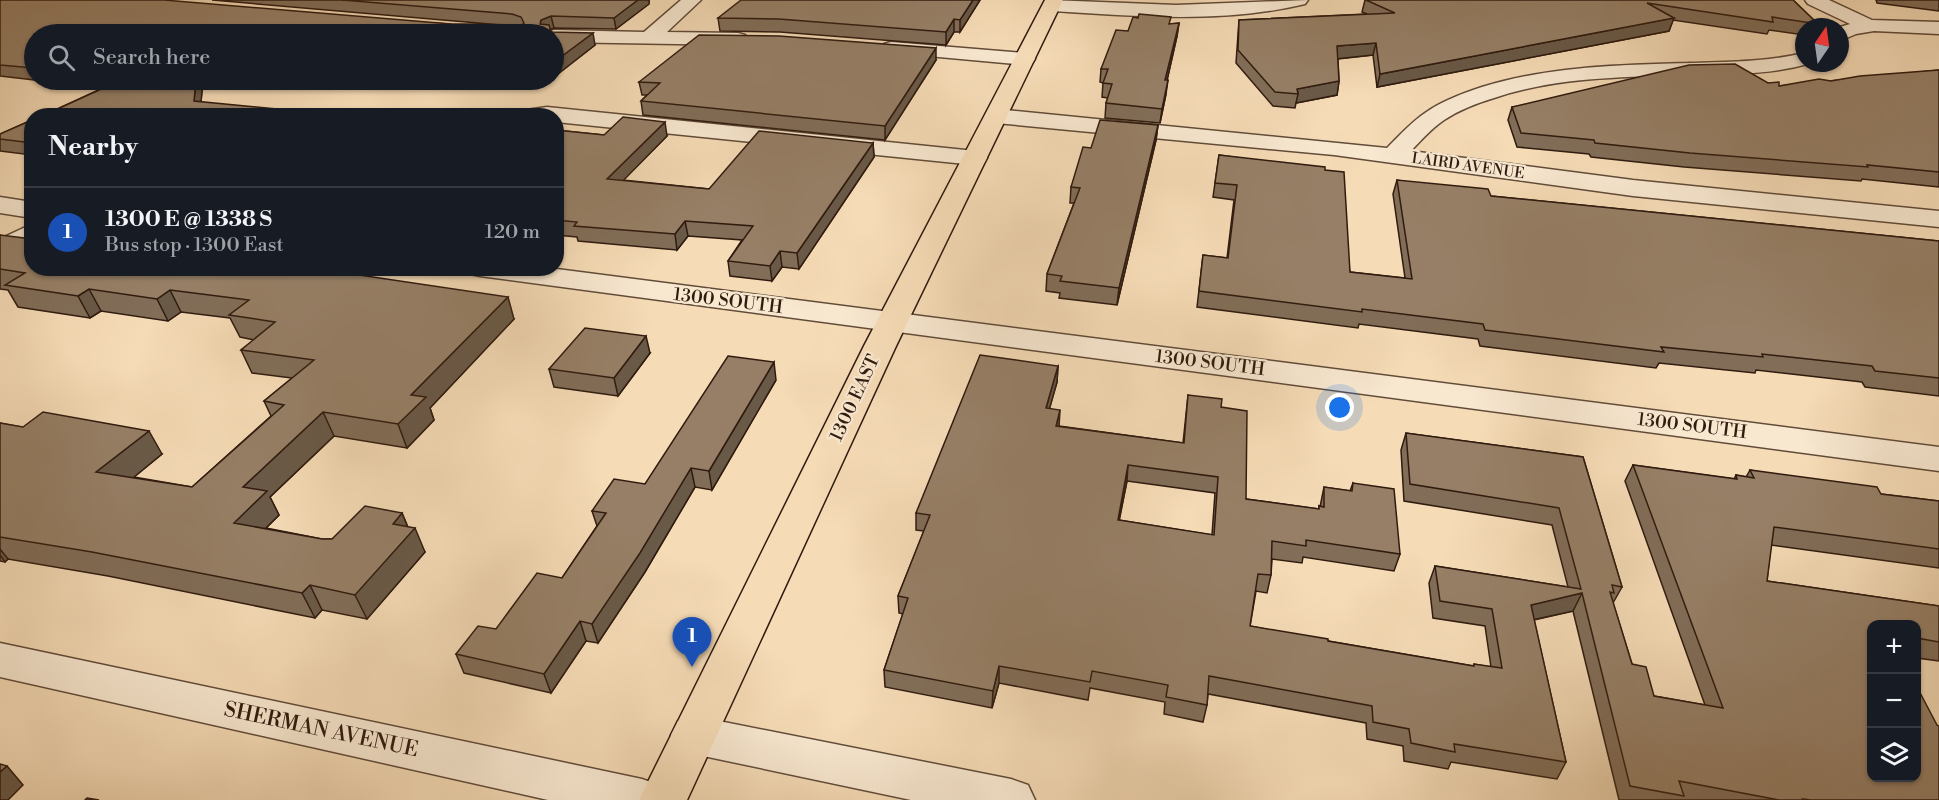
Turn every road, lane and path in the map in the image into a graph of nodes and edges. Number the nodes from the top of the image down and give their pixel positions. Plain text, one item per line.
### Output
1 (692, 0) edge
2 (1299, 0) edge
3 (1814, 0) edge
4 (1053, 2) edge
5 (1869, 26) junction
6 (1939, 28) edge
7 (1849, 31) edge
8 (564, 36) edge
9 (648, 38) junction
10 (756, 39) edge
11 (873, 46) edge
12 (1025, 59) junction
13 (1795, 60) edge
14 (564, 116) edge
15 (996, 116) junction
16 (1394, 155) junction
17 (975, 158) junction
18 (0, 206) edge
19 (24, 209) edge
20 (1939, 219) edge
21 (24, 236) edge
22 (0, 250) edge
23 (541, 276) edge
24 (892, 322) junction
25 (1939, 459) edge
26 (0, 660) edge
27 (694, 735) junction
28 (642, 800) edge
29 (663, 800) edge
30 (1011, 800) edge

1 - 9 street
2 - 4 street
3 - 5 street
4 - 12 main road, 1300 EAST
5 - 6 street
5 - 7 street
8 - 9 street
9 - 10 street
11 - 12 street
12 - 15 main road, 1300 EAST
13 - 16 street
14 - 17 street
15 - 16 street, LAIRD AVENUE
15 - 17 main road, 1300 EAST
16 - 20 street, LAIRD AVENUE
17 - 24 main road, 1300 EAST
18 - 19 street
21 - 22 street
23 - 24 street, 1300 SOUTH
24 - 25 street, 1300 SOUTH
24 - 27 main road, 1300 EAST
26 - 28 street, SHERMAN AVENUE
27 - 29 main road, 1300 EAST
27 - 30 street

